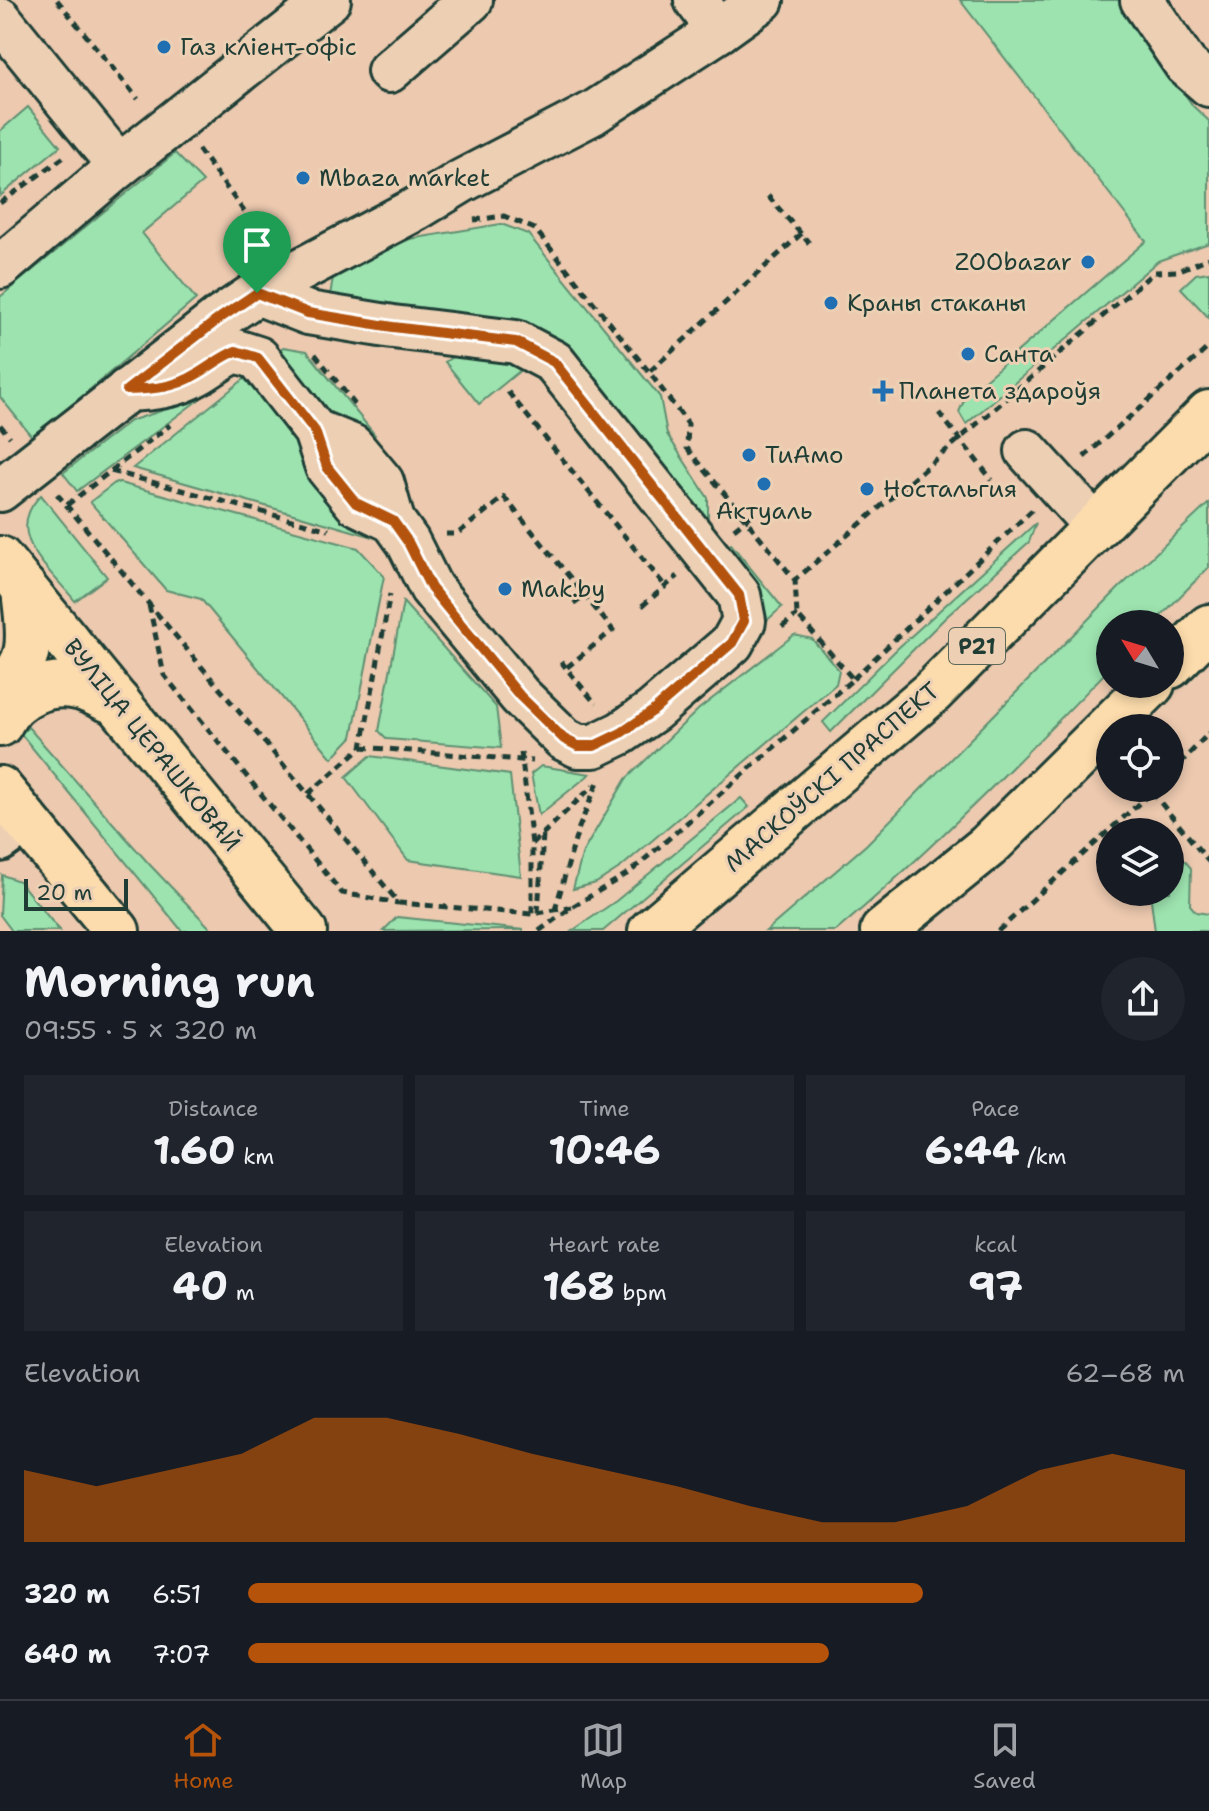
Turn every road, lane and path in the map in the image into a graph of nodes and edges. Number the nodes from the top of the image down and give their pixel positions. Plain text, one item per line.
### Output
1 (57, 0) edge
2 (329, 0) edge
3 (471, 0) edge
4 (762, 0) edge
5 (1142, 0) edge
6 (708, 16) edge
7 (0, 19) edge
8 (389, 71) dead end
9 (1209, 85) edge
10 (138, 99) dead end
11 (66, 155) dead end
12 (202, 155) dead end
13 (119, 166) junction
14 (768, 196) dead end
15 (0, 203) edge
16 (535, 229) dead end
17 (801, 234) junction
18 (809, 243) dead end
19 (274, 252) dead end
20 (1209, 258) edge
21 (0, 267) edge
22 (257, 293) junction
23 (649, 372) junction
24 (127, 390) junction
25 (508, 392) dead end
26 (939, 413) dead end
27 (1209, 413) edge
28 (0, 425) edge
29 (958, 440) junction
30 (1027, 451) dead end
31 (33, 465) junction
32 (110, 471) dead end
33 (992, 480) dead end
34 (0, 490) edge
35 (754, 513) dead end
36 (745, 520) junction
37 (1095, 526) junction
38 (341, 533) dead end
39 (457, 534) dead end
40 (684, 570) dead end
41 (12, 574) edge
42 (795, 580) junction
43 (390, 586) dead end
44 (665, 586) junction
45 (585, 596) junction
46 (149, 604) junction
47 (574, 604) dead end
48 (642, 606) dead end
49 (1209, 627) edge
50 (1184, 652) edge
51 (561, 661) dead end
52 (566, 668) junction
53 (0, 689) edge
54 (1138, 698) edge
55 (118, 703) junction
56 (605, 715) dead end
57 (0, 724) edge
58 (1209, 733) edge
59 (362, 747) junction
60 (1184, 759) edge
61 (522, 760) junction
62 (538, 761) dead end
63 (606, 773) dead end
64 (599, 780) junction
65 (308, 794) junction
66 (1141, 802) edge
67 (1163, 802) edge
68 (6, 805) edge
69 (543, 834) junction
70 (532, 844) junction
71 (1209, 862) edge
72 (399, 903) junction
73 (572, 907) junction
74 (555, 910) junction
75 (535, 914) junction
76 (117, 931) edge
77 (304, 931) edge
78 (539, 931) edge
79 (651, 931) edge
80 (883, 931) edge
81 (998, 931) edge

1 - 10 path
2 - 13 lane
3 - 8 lane
4 - 6 lane
5 - 9 lane
6 - 22 lane
7 - 13 lane
11 - 15 path
12 - 19 path
13 - 21 lane
14 - 17 path
16 - 23 path
17 - 18 path
17 - 23 path
20 - 29 path
22 - 24 lane
22 - 24 lane
23 - 36 path
24 - 31 lane
25 - 44 path
26 - 29 path
27 - 37 main road, МАСКОЎСКІ ПРАСПЕКТ / Р21
28 - 31 path
29 - 33 path
29 - 42 path
30 - 37 lane
31 - 34 lane
31 - 46 path
32 - 38 path
35 - 36 path
36 - 42 path
37 - 79 main road, МАСКОЎСКІ ПРАСПЕКТ / Р21
39 - 45 path
40 - 44 path
41 - 53 main road
41 - 55 main road, ВУЛІЦА ЦЕРАШКОВАЙ
42 - 73 path
43 - 59 path
44 - 48 path
45 - 47 path
45 - 52 path
46 - 65 path
46 - 72 path
49 - 50 main road
51 - 52 path
52 - 56 path
54 - 80 main road
55 - 57 main road
55 - 77 main road, ВУЛІЦА ЦЕРАШКОВАЙ
58 - 60 path
59 - 61 path
59 - 65 path
61 - 62 path
61 - 70 path
63 - 64 path
64 - 69 path
64 - 74 path
65 - 72 path
66 - 81 path
67 - 71 path
68 - 76 main road
69 - 70 path
69 - 75 path
70 - 75 path
72 - 75 path
73 - 74 path
73 - 78 path
74 - 75 path

